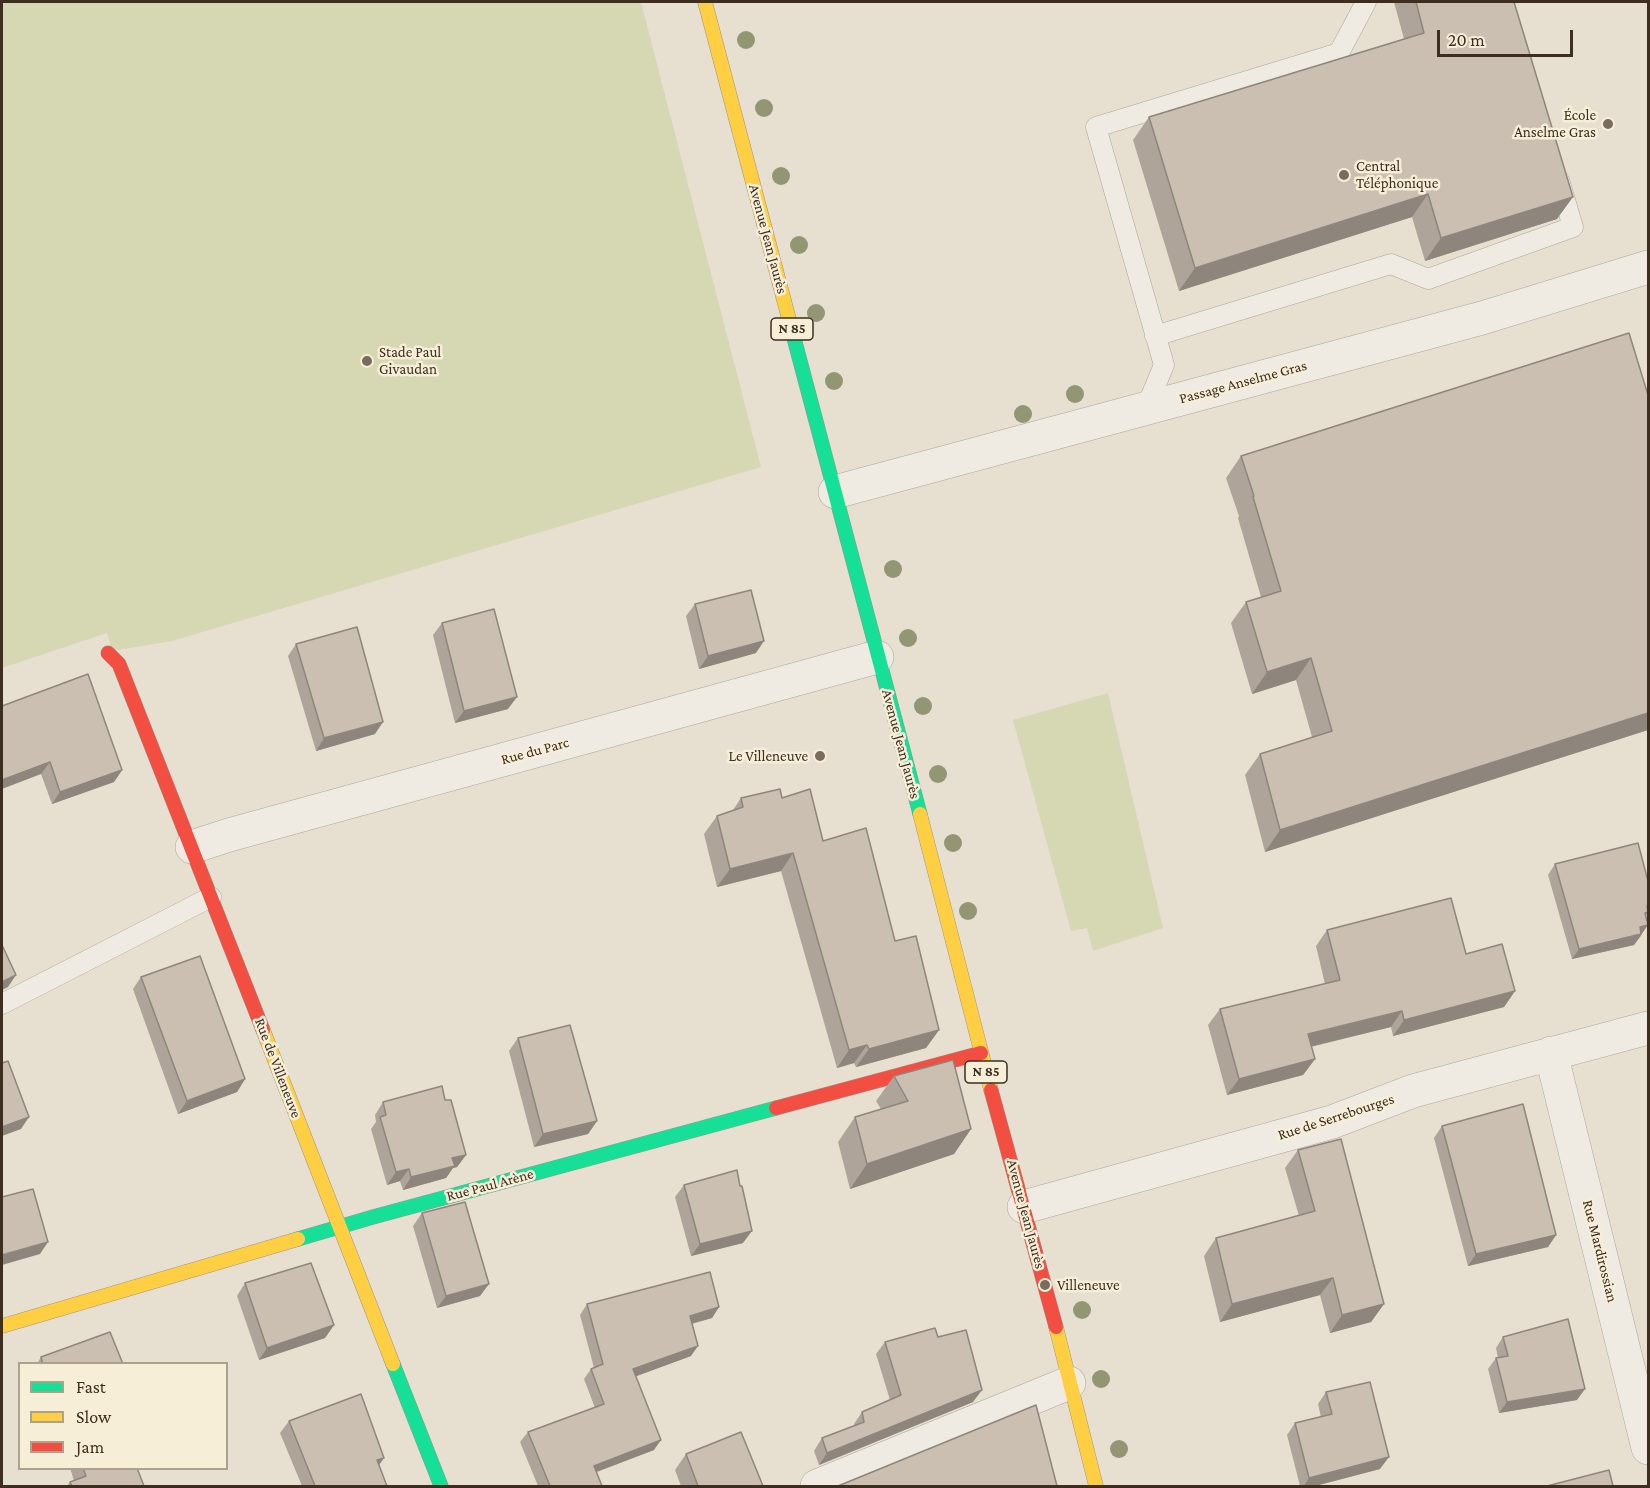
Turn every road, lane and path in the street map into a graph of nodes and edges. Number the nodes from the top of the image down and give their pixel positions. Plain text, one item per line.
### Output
1 (705, 2) edge
2 (1365, 2) edge
3 (1553, 159) edge
4 (1648, 267) edge
5 (1155, 336) junction
6 (1146, 408) junction
7 (835, 492) junction
8 (108, 653) dead end
9 (878, 657) junction
10 (192, 847) junction
11 (211, 897) junction
12 (2, 1004) edge
13 (1648, 1029) edge
14 (981, 1053) junction
15 (1551, 1053) junction
16 (1024, 1207) junction
17 (340, 1226) junction
18 (2, 1326) edge
19 (1069, 1383) junction
20 (1648, 1448) edge
21 (441, 1486) edge
22 (817, 1486) edge
23 (1096, 1486) edge

1 - 7 street, Avenue Jean Jaurès / N 85
2 - 5 lane
3 - 5 lane
4 - 6 street, Passage Anselme Gras
5 - 6 lane
6 - 7 street, Passage Anselme Gras
7 - 9 street, Avenue Jean Jaurès / N 85
8 - 10 street, Rue de Villeneuve
9 - 10 street, Rue du Parc
9 - 14 street, Avenue Jean Jaurès / N 85
10 - 11 street, Rue de Villeneuve
11 - 12 lane
11 - 17 street, Rue de Villeneuve
13 - 15 street, Rue de Serrebourges
14 - 16 street, Avenue Jean Jaurès / N 85
14 - 17 street, Rue Paul Arène
15 - 16 street, Rue de Serrebourges
15 - 20 street, Rue Mardirossian
16 - 19 street, Avenue Jean Jaurès / N 85
17 - 18 street, Rue Paul Arène
17 - 21 street, Rue de Villeneuve
19 - 22 street
19 - 23 street, Avenue Jean Jaurès / N 85

